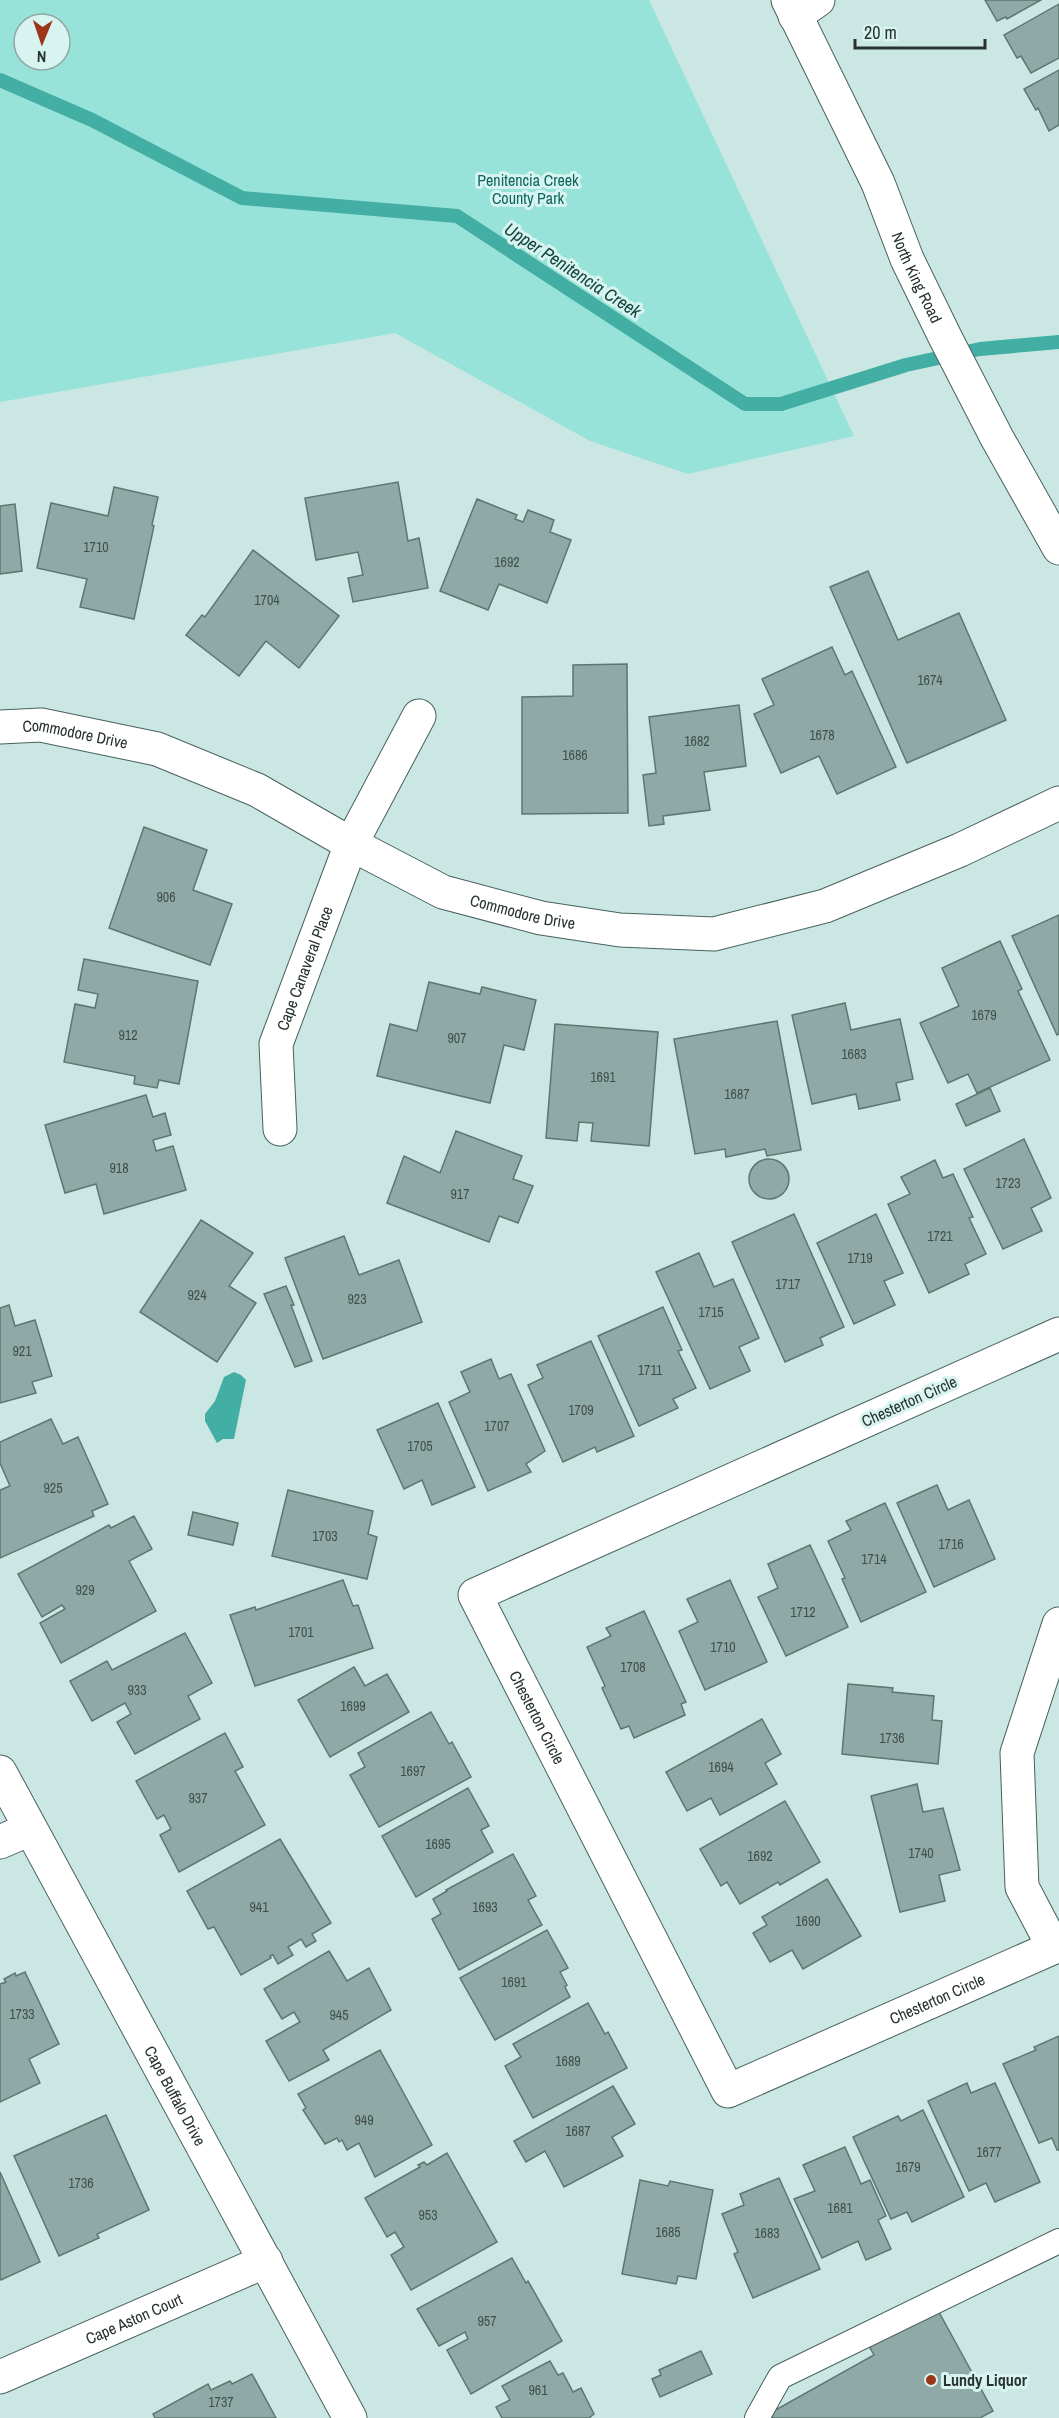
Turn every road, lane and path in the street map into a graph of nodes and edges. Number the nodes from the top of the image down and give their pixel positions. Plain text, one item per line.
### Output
1 (800, 5) edge
2 (1059, 548) edge
3 (419, 716) dead end
4 (0, 727) edge
5 (1059, 803) edge
6 (351, 844) junction
7 (280, 1130) dead end
8 (1059, 1334) edge
9 (1059, 1624) edge
10 (0, 1772) edge
11 (30, 1829) junction
12 (0, 1842) edge
13 (1056, 1946) edge
14 (1059, 2241) edge
15 (266, 2261) junction
16 (0, 2377) edge
17 (350, 2418) edge
18 (757, 2418) edge

1 - 2 street, North King Road
3 - 6 street, Cape Canaveral Place
4 - 6 street, Commodore Drive
5 - 6 street, Commodore Drive
6 - 7 street, Cape Canaveral Place
8 - 13 street, Chesterton Circle
9 - 13 street, Chesterton Circle
10 - 11 street, Cape Buffalo Drive
11 - 12 street
11 - 15 street, Cape Buffalo Drive
14 - 18 lane
15 - 16 street, Cape Aston Court
15 - 17 street, Cape Buffalo Drive

